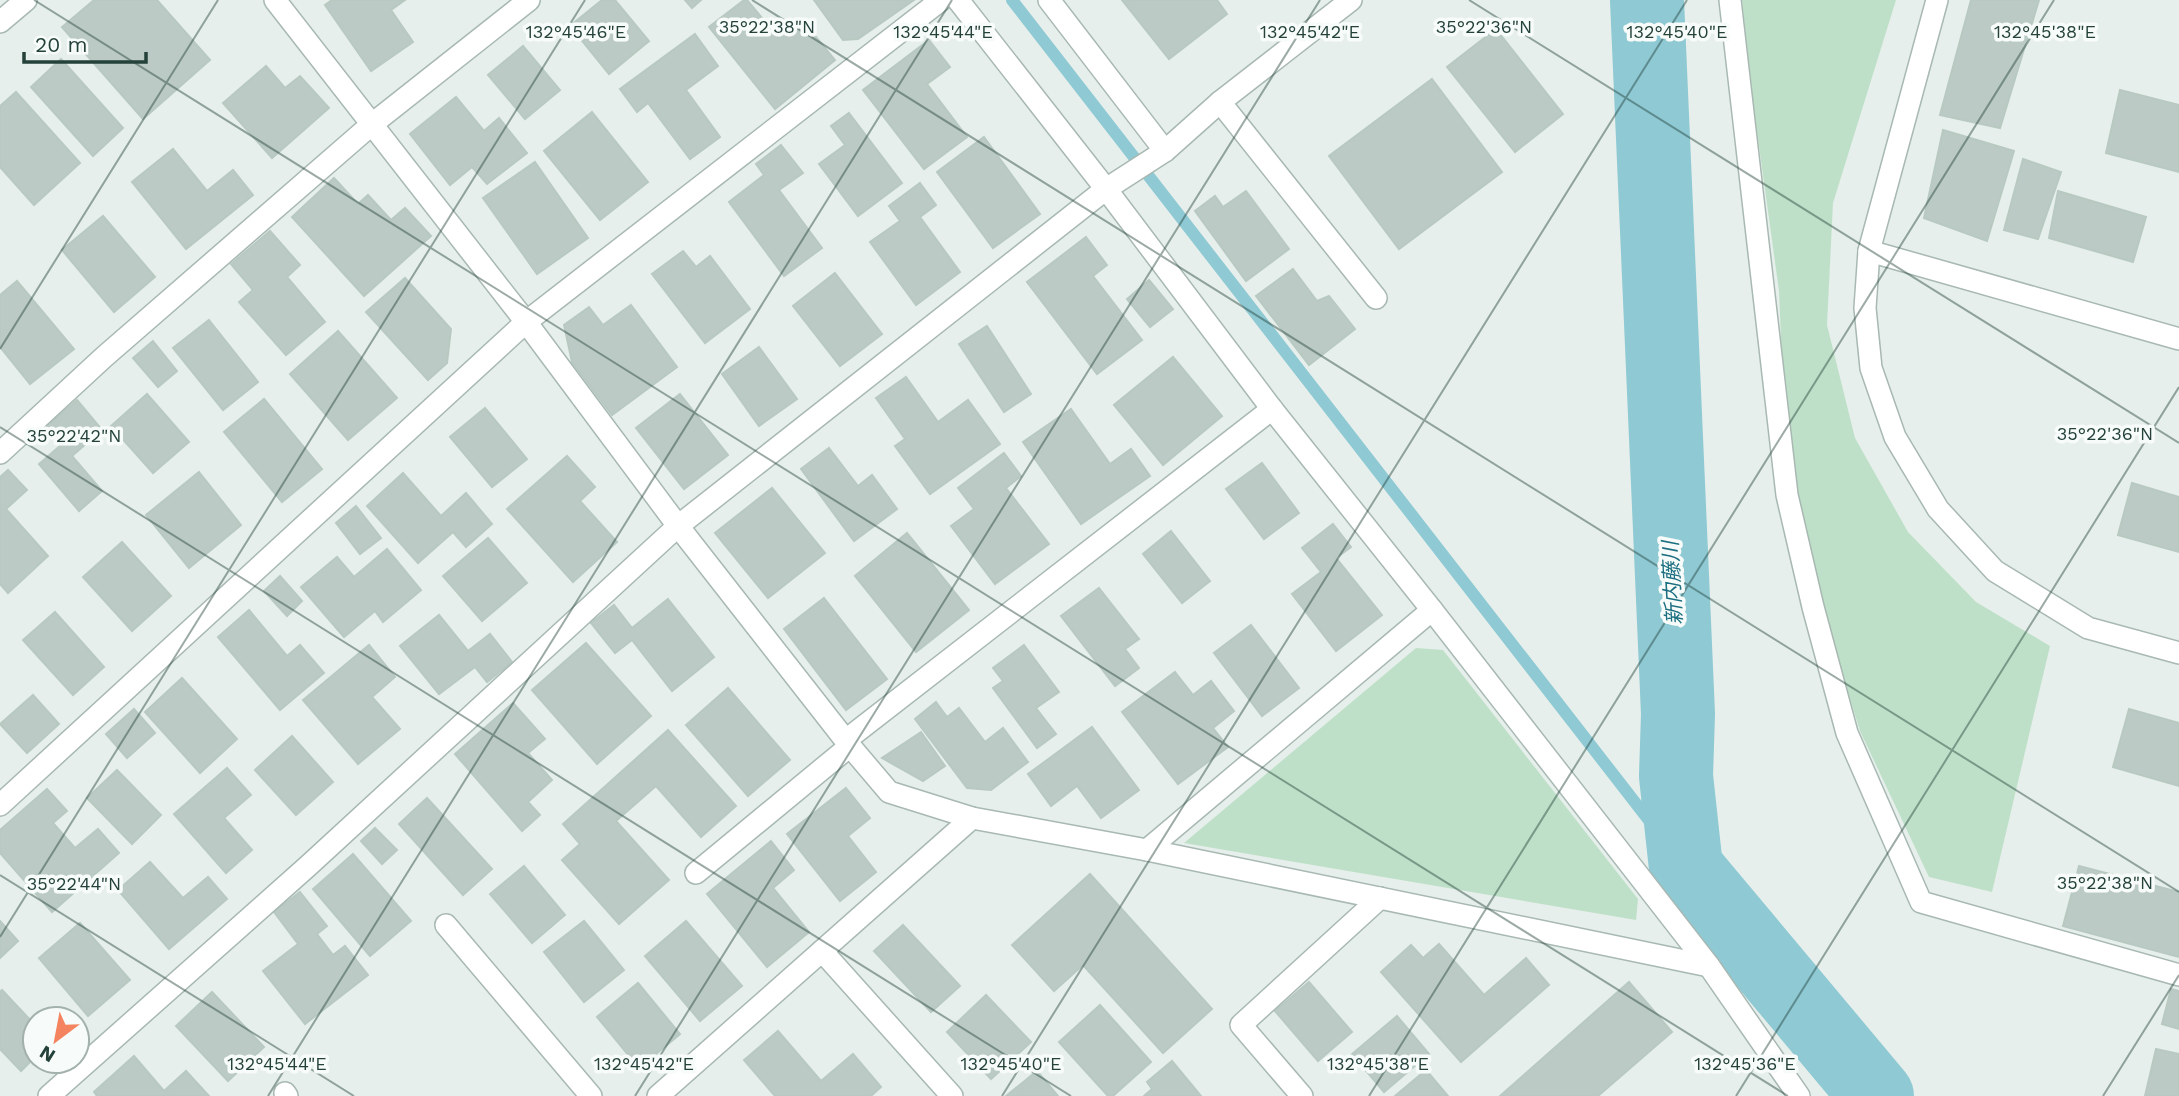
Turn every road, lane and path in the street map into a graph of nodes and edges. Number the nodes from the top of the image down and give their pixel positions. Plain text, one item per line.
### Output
1 (26, 0) edge
2 (275, 0) edge
3 (529, 0) edge
4 (941, 0) edge
5 (958, 0) edge
6 (1049, 0) edge
7 (1351, 0) edge
8 (1730, 0) edge
9 (1937, 0) edge
10 (0, 22) edge
11 (1220, 102) junction
12 (371, 125) junction
13 (1165, 151) junction
14 (1106, 189) junction
15 (1869, 251) junction
16 (1376, 298) dead end
17 (526, 323) junction
18 (2179, 339) edge
19 (1272, 409) junction
20 (0, 453) edge
21 (678, 526) junction
22 (1432, 610) junction
23 (2179, 653) edge
24 (848, 743) junction
25 (0, 805) edge
26 (972, 818) junction
27 (1147, 850) junction
28 (696, 873) dead end
29 (1380, 898) junction
30 (446, 925) dead end
31 (821, 951) junction
32 (1709, 966) junction
33 (2179, 975) edge
34 (49, 1096) edge
35 (592, 1096) edge
36 (658, 1096) edge
37 (952, 1096) edge
38 (1302, 1096) edge
39 (1799, 1096) edge

1 - 10 street
2 - 12 street
3 - 12 street
4 - 17 street
5 - 14 street
6 - 13 street
7 - 11 street
8 - 33 street
9 - 15 street
11 - 13 street
11 - 16 street
12 - 17 street
12 - 20 street
13 - 14 street
14 - 19 street
14 - 21 street
15 - 18 street
15 - 23 street
17 - 21 street
17 - 25 street
19 - 22 street
19 - 24 street
21 - 24 street
21 - 34 street
22 - 27 street
22 - 32 street
24 - 26 street
24 - 28 street
26 - 27 street
26 - 31 street
27 - 29 street
29 - 32 street
29 - 38 street
30 - 35 street
31 - 36 street
31 - 37 street
32 - 39 street

